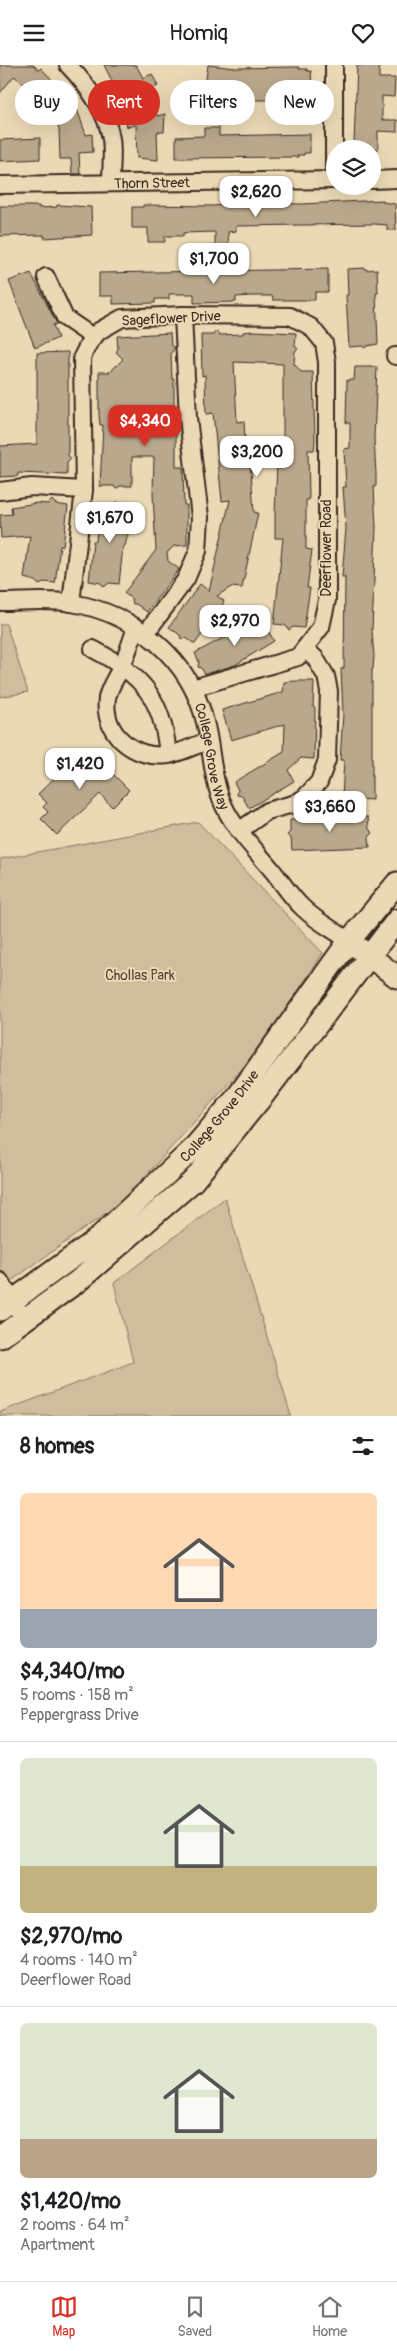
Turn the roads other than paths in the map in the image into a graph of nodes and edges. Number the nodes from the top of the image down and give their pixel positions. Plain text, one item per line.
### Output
1 (68, 65) edge
2 (334, 65) edge
3 (334, 140) edge
4 (381, 179) edge
5 (397, 179) edge
6 (326, 180) edge
7 (111, 182) junction
8 (0, 185) edge
9 (46, 277) dead end
10 (184, 315) junction
11 (311, 327) joint
12 (93, 337) junction
13 (84, 490) junction
14 (0, 491) edge
15 (0, 602) edge
16 (71, 603) junction
17 (141, 630) junction
18 (93, 649) dead end
19 (305, 649) junction
20 (123, 665) junction
21 (193, 688) junction
22 (208, 741) junction
23 (168, 755) junction
24 (239, 831) junction
25 (397, 883) edge
26 (397, 920) edge
27 (349, 941) junction
28 (369, 956) junction
29 (397, 977) edge
30 (0, 1281) edge
31 (6, 1306) edge
32 (25, 1320) junction
33 (0, 1337) edge

1 - 7 street
2 - 3 street
4 - 5 street
6 - 7 street, Thorn Street
7 - 8 street, Thorn Street
9 - 12 street
10 - 11 street, Sageflower Drive
10 - 12 street, Sageflower Drive
10 - 17 street
11 - 19 street, Deerflower Road
12 - 13 street, Sageflower Drive
13 - 14 street
13 - 16 street, Sageflower Drive
15 - 16 street, College Grove Way
16 - 17 street, College Grove Way
17 - 20 street
17 - 21 street, College Grove Way
18 - 20 street
19 - 21 street, Deerflower Road
19 - 24 street
20 - 23 street
20 - 23 street
21 - 22 street, College Grove Way
22 - 23 street
22 - 24 street, College Grove Way
24 - 27 street, College Grove Way
25 - 27 main road, College Grove Drive
26 - 28 main road, College Grove Drive
27 - 28 main road, College Grove Way
27 - 31 main road, College Grove Drive
28 - 29 main road, College Grove Way
28 - 32 main road, College Grove Drive
30 - 31 street
31 - 32 street
32 - 33 main road, College Grove Drive

